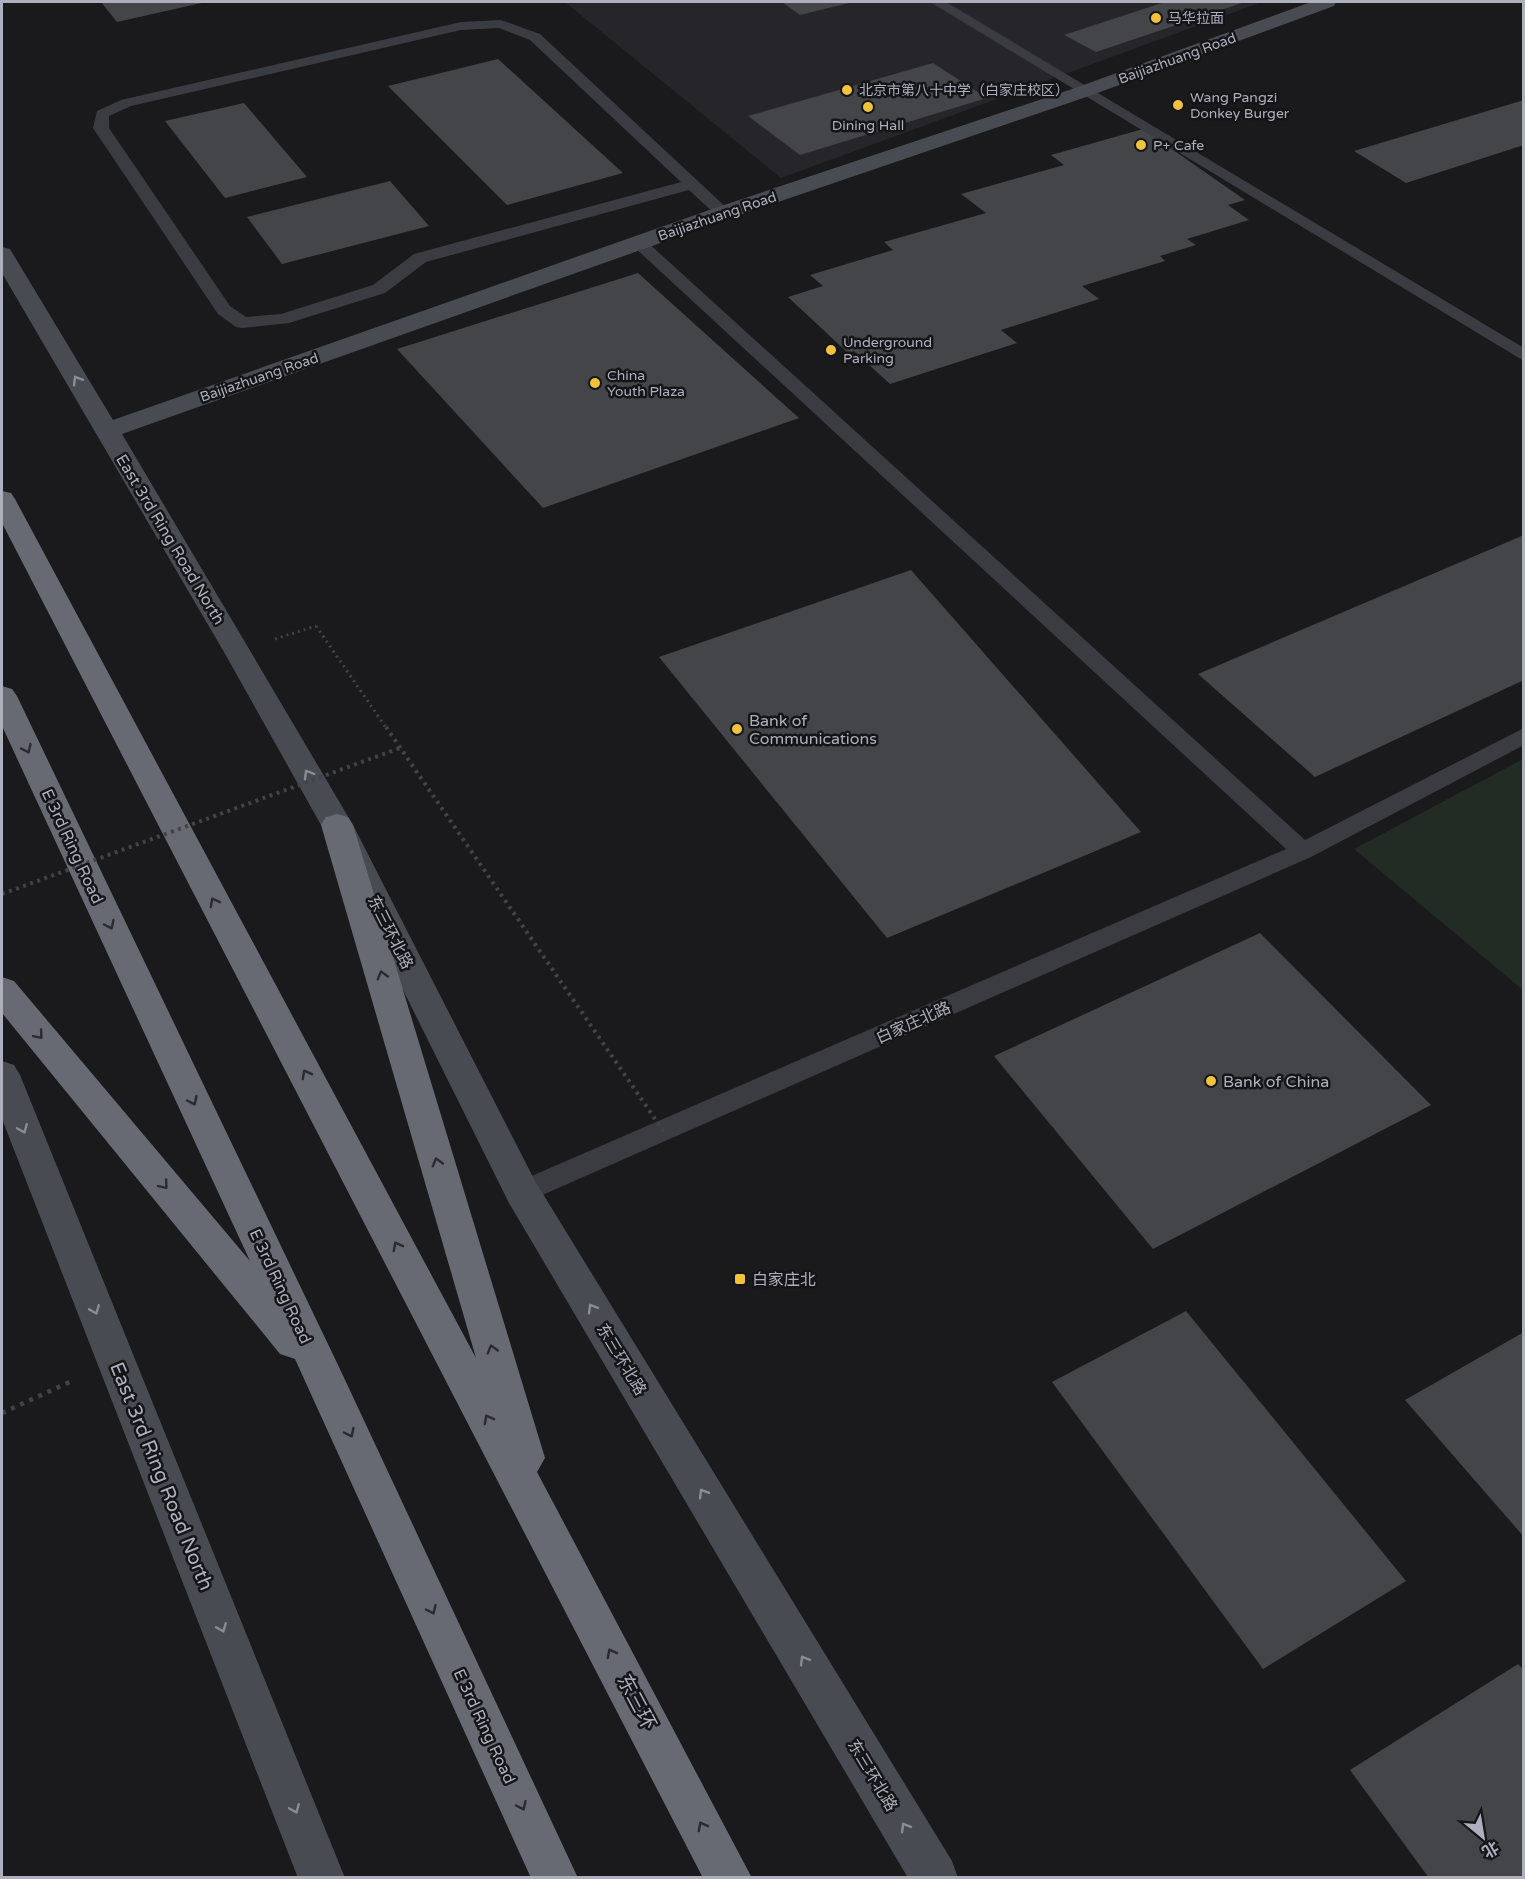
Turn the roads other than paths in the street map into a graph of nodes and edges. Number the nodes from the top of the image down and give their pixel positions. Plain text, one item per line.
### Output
1 (937, 2) edge
2 (1328, 2) edge
3 (1085, 91) junction
4 (692, 184) junction
5 (723, 213) junction
6 (639, 243) junction
7 (2, 254) edge
8 (1524, 356) edge
9 (107, 431) junction
10 (2, 499) edge
11 (2, 696) edge
12 (1524, 735) edge
13 (337, 825) junction
14 (1304, 851) junction
15 (2, 990) edge
16 (2, 1075) edge
17 (522, 1192) junction
18 (325, 1380) junction
19 (545, 1526) junction
20 (322, 1878) edge
21 (555, 1878) edge
22 (729, 1878) edge
23 (935, 1878) edge

1 - 3 lane
2 - 3 street, Baijiazhuang Road
3 - 5 street, Baijiazhuang Road
3 - 8 lane
4 - 4 lane
4 - 5 lane
5 - 6 street, Baijiazhuang Road
6 - 9 street, Baijiazhuang Road
6 - 14 lane
9 -> 7 street, East 3rd Ring Road North
13 -> 9 street, East 3rd Ring Road North
19 -> 10 highway
11 -> 18 highway, E 3rd Ring Road
12 - 14 lane, 白家庄北路
13 - 17 street, 东三环北路
19 -> 13 highway
14 - 17 lane, 白家庄北路
15 -> 18 highway
16 -> 20 street, East 3rd Ring Road North
23 -> 17 street, 东三环北路
18 -> 21 highway, E 3rd Ring Road
22 -> 19 highway, 东三环

